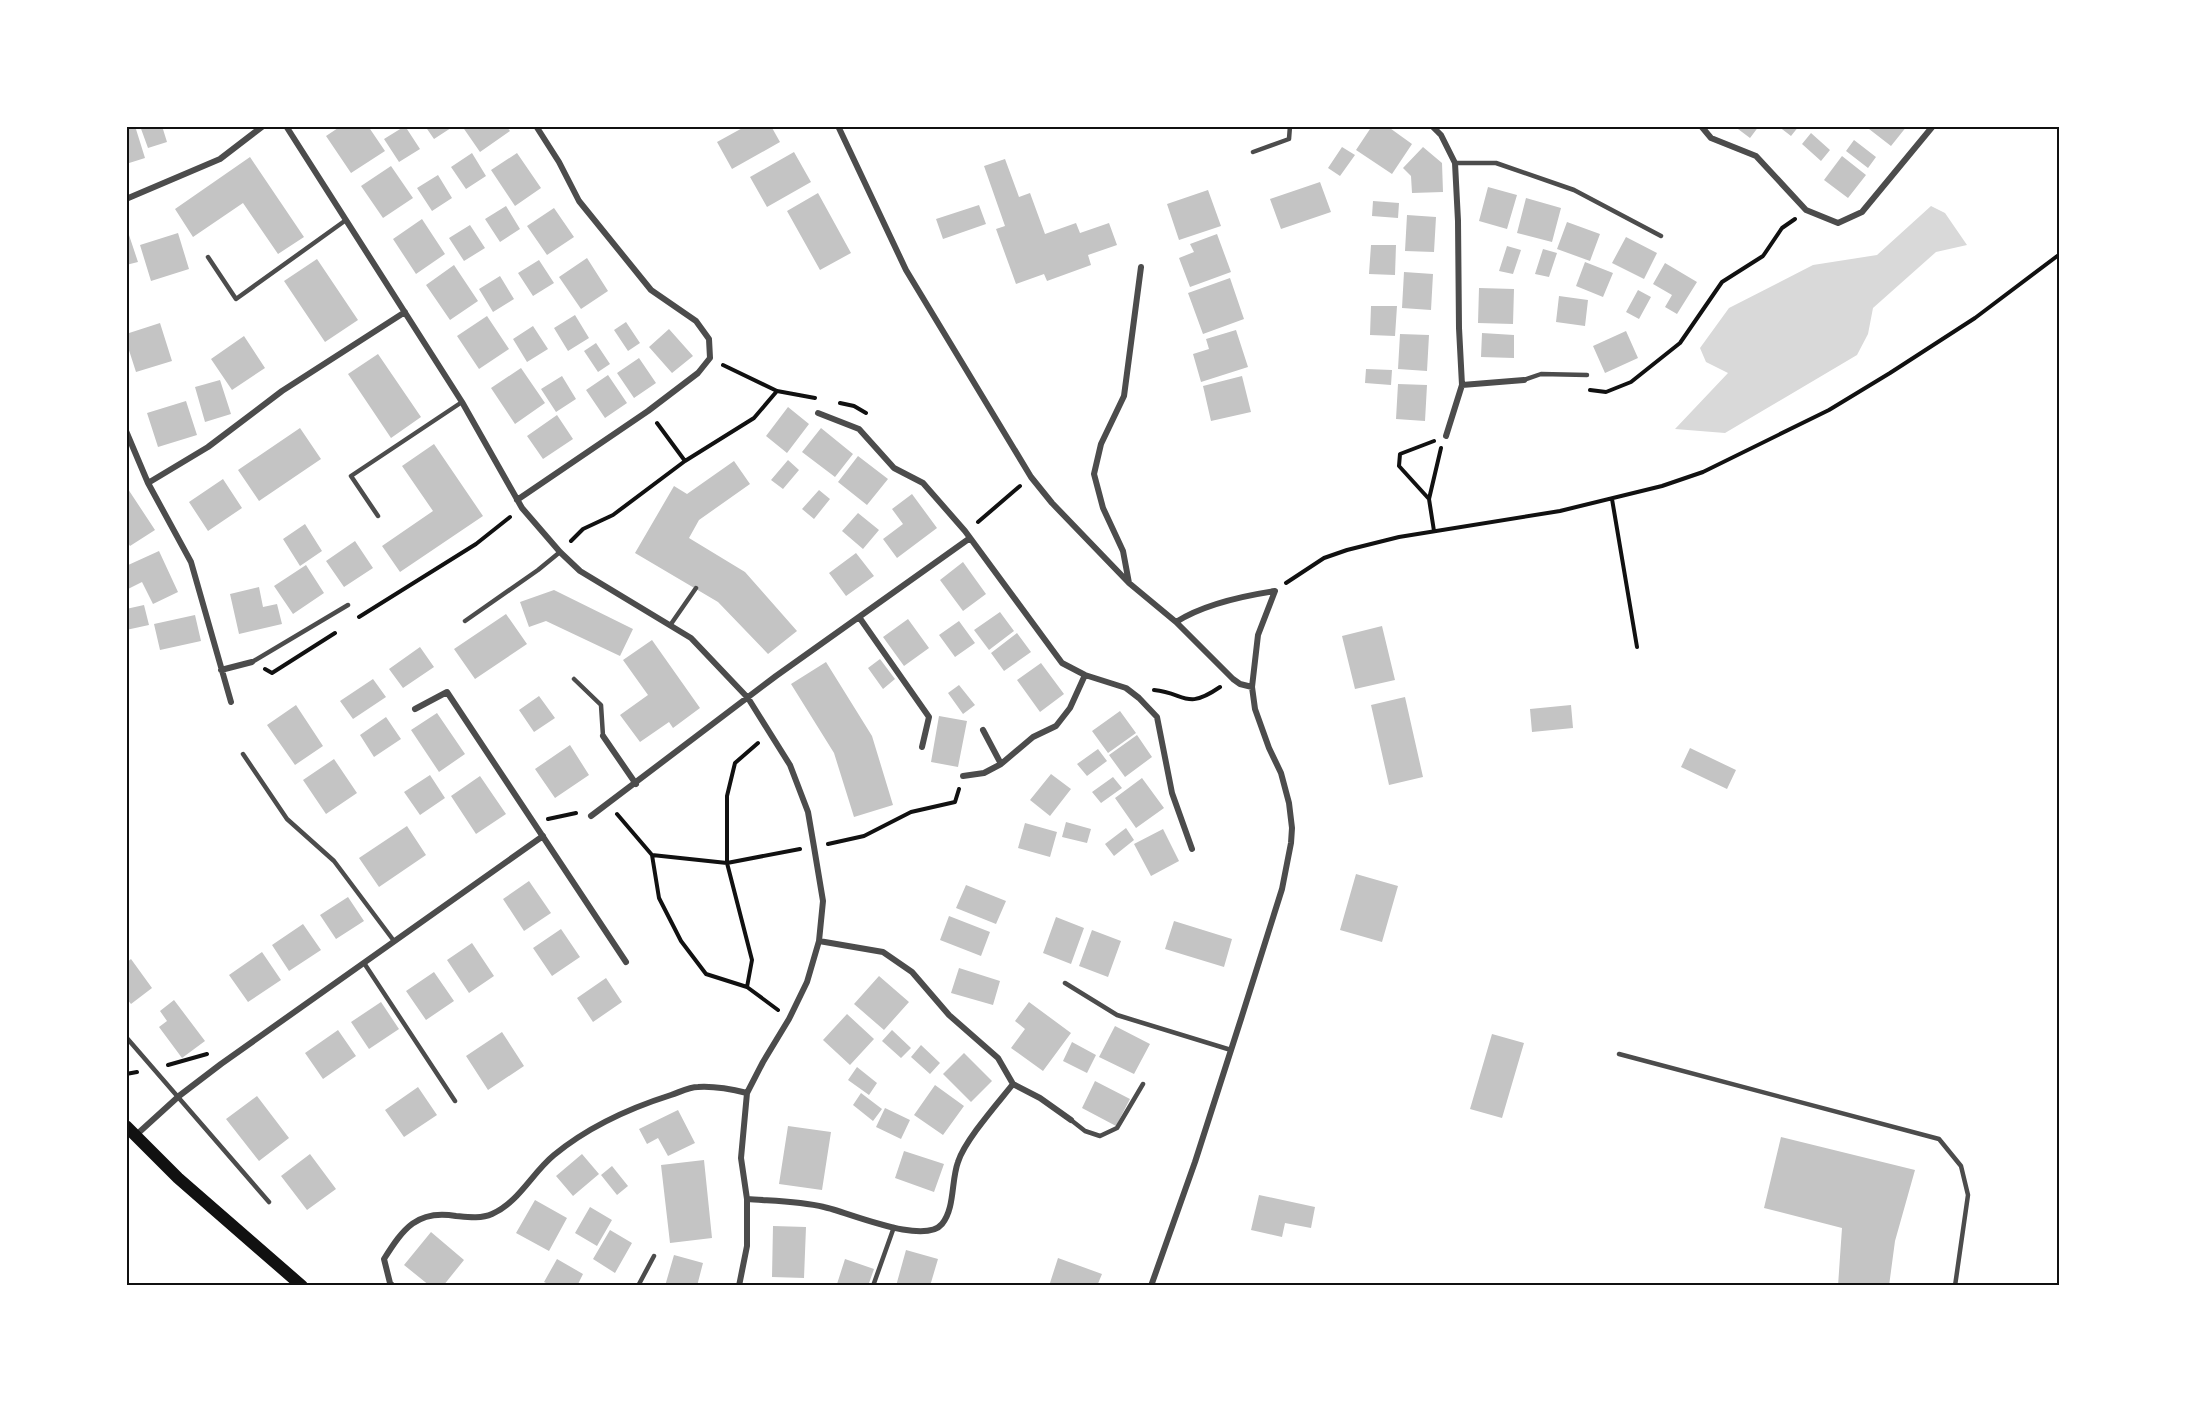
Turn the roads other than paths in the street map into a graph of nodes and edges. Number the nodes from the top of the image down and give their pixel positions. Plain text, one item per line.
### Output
1 (263, 126) edge
2 (286, 126) edge
3 (536, 126) edge
4 (838, 126) edge
5 (1290, 126) edge
6 (1432, 126) edge
7 (1701, 126) edge
8 (1934, 126) edge
9 (1253, 152) dead end
10 (1455, 163) junction
11 (126, 199) edge
12 (346, 220) junction
13 (1661, 236) dead end
14 (208, 257) dead end
15 (1141, 267) dead end
16 (405, 312) junction
17 (1587, 375) dead end
18 (1524, 380) joint
19 (1462, 385) junction
20 (462, 402) junction
21 (818, 413) dead end
22 (126, 431) edge
23 (1446, 436) road end
24 (148, 483) junction
25 (517, 500) junction
26 (378, 516) dead end
27 (970, 538) junction
28 (560, 552) junction
29 (1129, 583) junction
30 (696, 588) dead end
31 (348, 605) dead end
32 (860, 617) junction
33 (465, 621) dead end
34 (1176, 622) junction
35 (671, 624) junction
36 (252, 662) joint
37 (221, 670) junction
38 (1085, 675) junction
39 (574, 679) dead end
40 (1252, 687) junction
41 (748, 698) junction
42 (231, 702) dead end
43 (415, 709) dead end
44 (983, 729) dead end
45 (603, 736) joint
46 (922, 747) dead end
47 (243, 754) dead end
48 (1001, 764) junction
49 (963, 776) road end
50 (636, 784) junction
51 (591, 816) dead end
52 (543, 836) junction
53 (1192, 849) dead end
54 (819, 940) junction
55 (394, 941) junction
56 (626, 962) dead end
57 (364, 963) junction
58 (1065, 983) dead end
59 (126, 1037) edge
60 (1232, 1050) junction
61 (1619, 1054) dead end
62 (1012, 1084) junction
63 (1143, 1084) dead end
64 (747, 1094) junction
65 (179, 1096) junction
66 (455, 1101) dead end
67 (1071, 1120) joint
68 (126, 1126) edge
69 (135, 1136) junction
70 (747, 1199) junction
71 (269, 1202) dead end
72 (894, 1227) junction
73 (654, 1256) dead end
74 (302, 1286) edge
75 (393, 1286) edge
76 (638, 1286) edge
77 (740, 1286) edge
78 (873, 1286) edge
79 (1151, 1286) edge
80 (1955, 1286) edge

1 - 11 street
2 - 12 street
3 - 25 street
4 - 29 street
5 - 9 lane
6 - 10 street
7 - 8 street
10 - 13 lane
10 - 19 street
12 - 14 lane
12 - 16 street
15 - 29 street
16 - 20 street
16 - 24 street
17 - 18 lane
18 - 19 street
19 - 23 street
20 - 25 street
20 - 26 lane
21 - 27 street
22 - 24 street
24 - 37 street
25 - 28 street
27 - 32 street
27 - 38 street
28 - 33 lane
28 - 35 street
29 - 34 street
30 - 35 lane
31 - 36 lane
32 - 41 street
32 - 46 street
34 - 40 street
34 - 40 street
35 - 41 street
36 - 37 street
37 - 42 street
38 - 48 street
38 - 53 street
39 - 45 lane
40 - 60 street
41 - 50 street
41 - 54 street
43 - 52 street
44 - 48 street
45 - 50 street
47 - 55 lane
48 - 49 street
50 - 51 street
52 - 55 street
52 - 56 street
54 - 62 street
54 - 64 street
55 - 57 street
57 - 65 street
57 - 66 lane
58 - 60 lane
59 - 65 lane
60 - 79 street
61 - 80 lane
62 - 67 street
62 - 72 street
63 - 67 lane
64 - 70 street
64 - 75 street
65 - 69 street
65 - 71 lane
68 - 69 main road
69 - 74 main road
70 - 72 street
70 - 77 street
72 - 78 lane
73 - 76 lane

